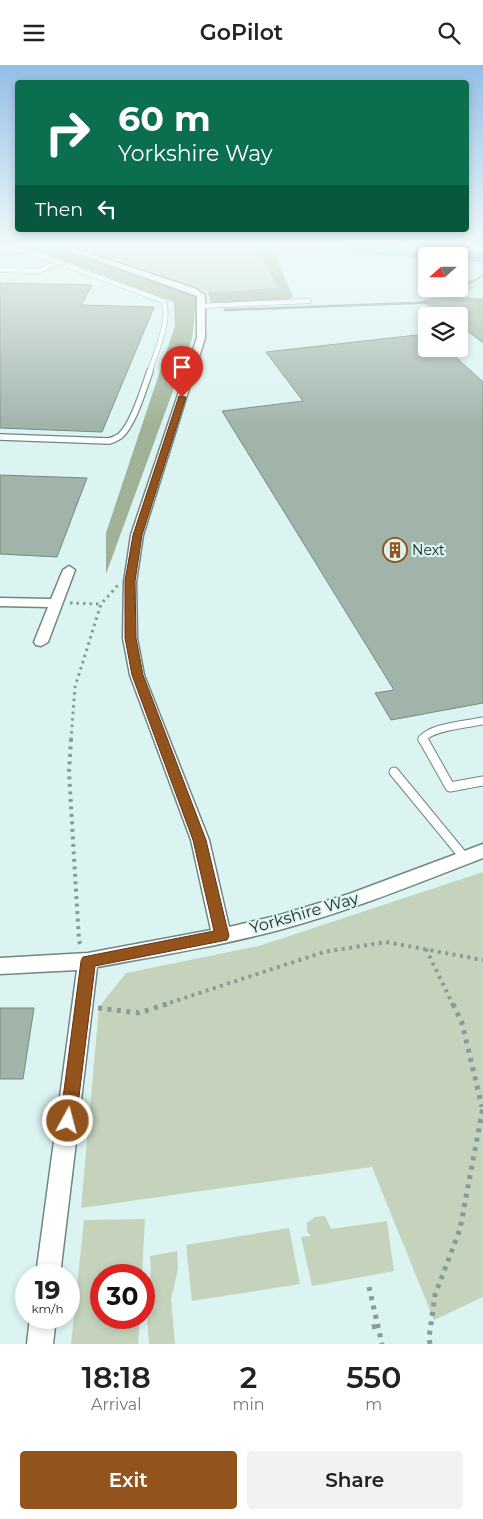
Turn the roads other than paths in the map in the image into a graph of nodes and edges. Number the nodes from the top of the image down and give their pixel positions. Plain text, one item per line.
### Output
1 (166, 307) edge
2 (203, 307) joint
3 (209, 307) edge
4 (0, 437) edge
5 (69, 570) dead end
6 (0, 602) edge
7 (56, 603) junction
8 (41, 642) dead end
9 (483, 721) edge
10 (394, 772) dead end
11 (483, 781) edge
12 (483, 851) edge
13 (464, 857) junction
14 (222, 936) junction
15 (88, 961) junction
16 (0, 966) edge
17 (49, 1264) edge
18 (42, 1329) edge
19 (40, 1344) edge

1 - 4 lane
2 - 3 lane
2 - 14 street
5 - 7 street
6 - 7 street
7 - 8 street
9 - 11 lane
10 - 13 lane
12 - 13 street, Yorkshire Way
13 - 14 street, Yorkshire Way
14 - 15 street, Yorkshire Way
15 - 16 street, Yorkshire Way
15 - 17 street
18 - 19 street

